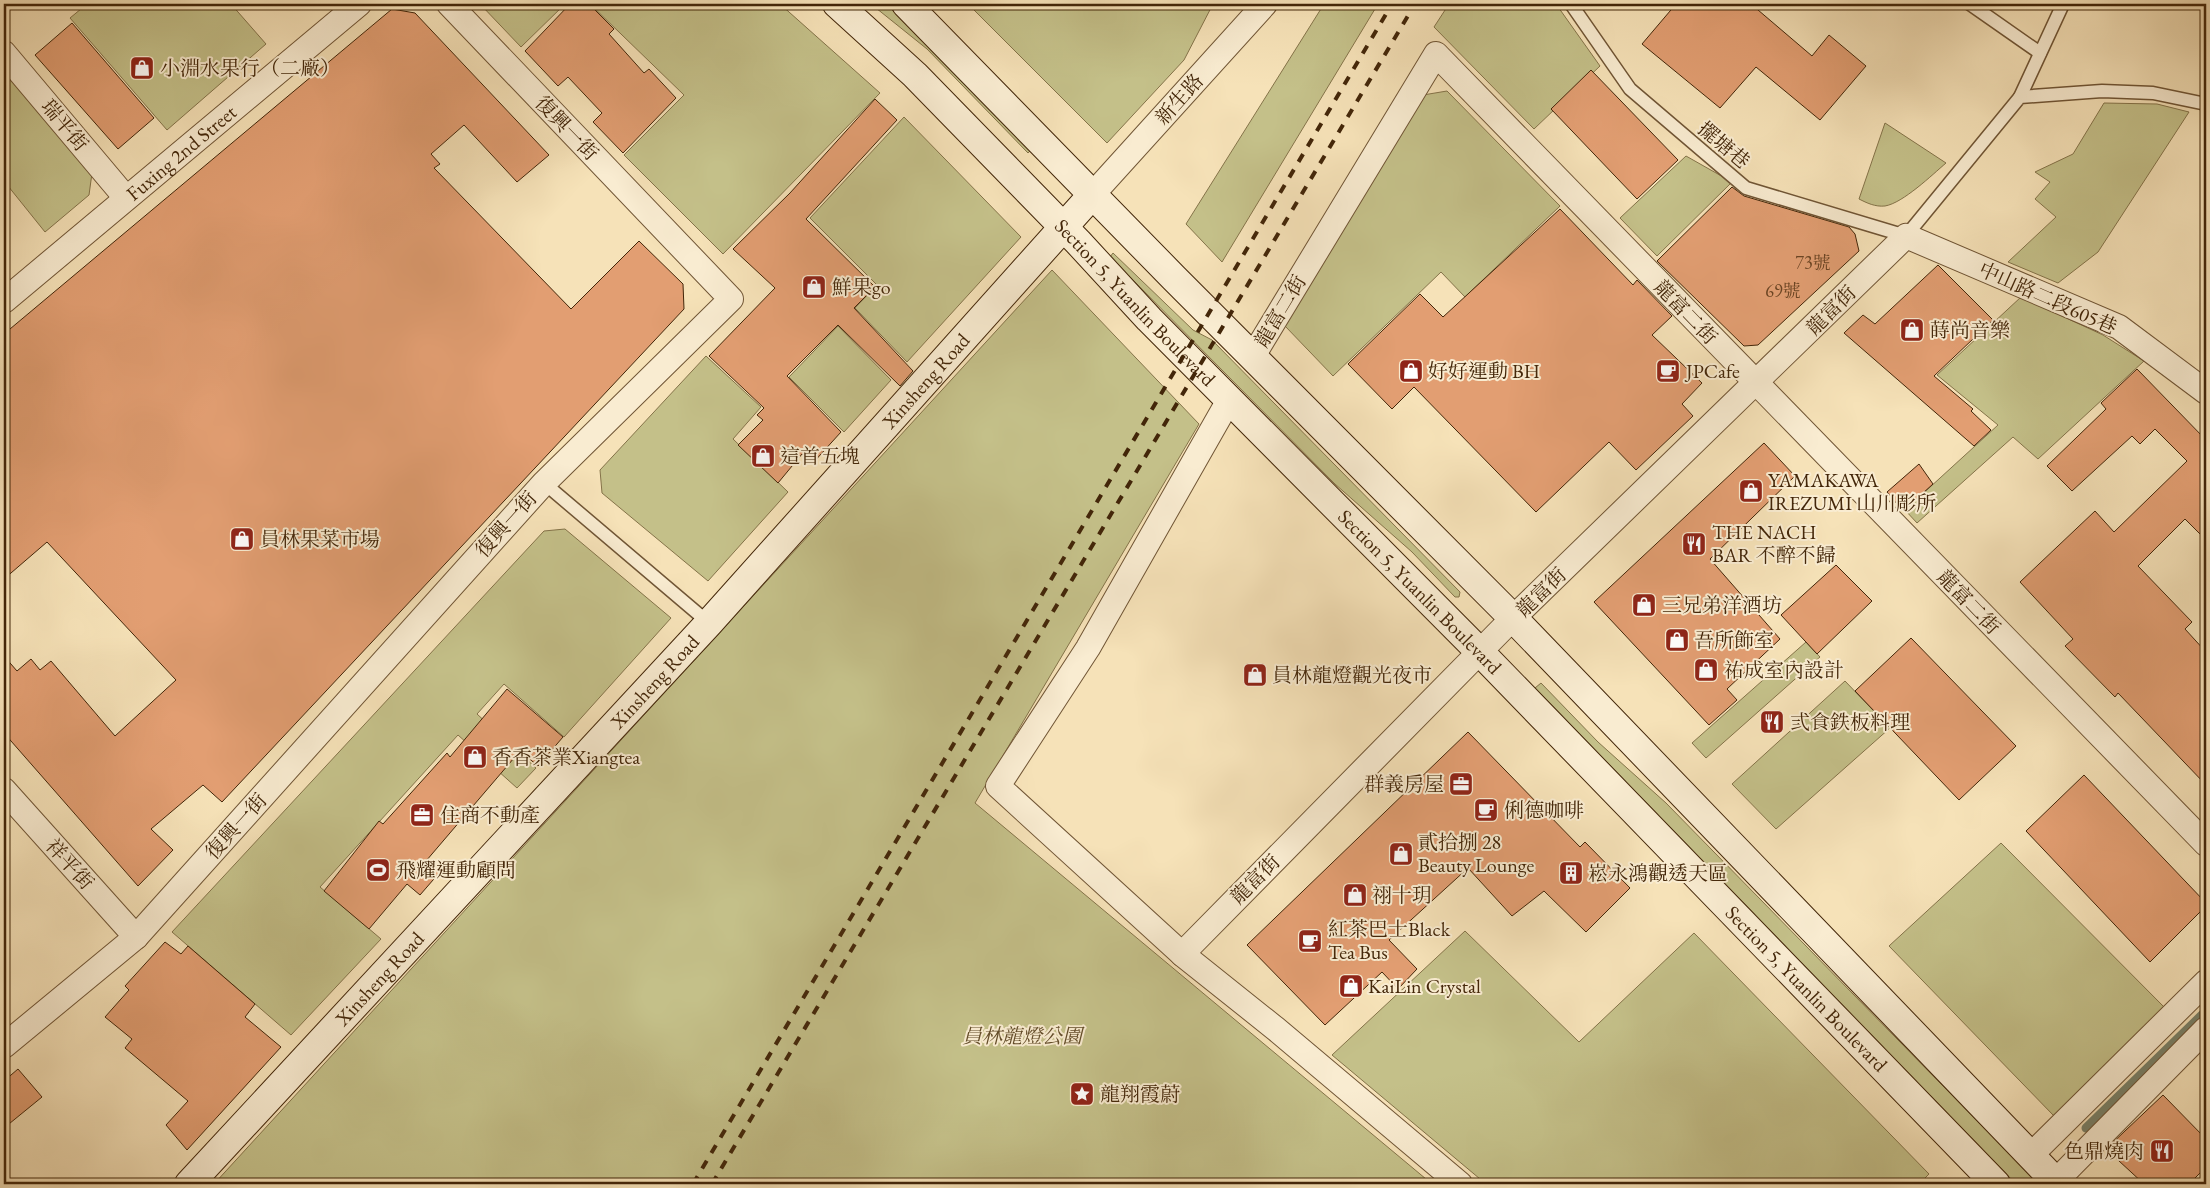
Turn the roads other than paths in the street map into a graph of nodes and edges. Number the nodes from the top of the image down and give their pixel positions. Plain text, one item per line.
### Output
1 (359, 4) edge
2 (450, 4) edge
3 (837, 4) edge
4 (906, 4) edge
5 (1265, 4) edge
6 (1571, 4) edge
7 (1970, 4) edge
8 (2063, 4) edge
9 (4, 53) edge
10 (2040, 53) junction
11 (2020, 97) junction
12 (2206, 104) edge
13 (1093, 194) junction
14 (126, 198) junction
15 (1061, 227) junction
16 (1906, 236) junction
17 (4, 301) edge
18 (1253, 356) junction
19 (1756, 384) junction
20 (2206, 392) edge
21 (1229, 400) junction
22 (544, 483) junction
23 (1513, 618) junction
24 (708, 623) junction
25 (1480, 652) junction
26 (4, 790) edge
27 (2206, 844) edge
28 (136, 937) junction
29 (1182, 954) junction
30 (2206, 982) edge
31 (2206, 1029) edge
32 (4, 1046) edge
33 (2030, 1156) junction
34 (2057, 1183) edge
35 (189, 1184) edge
36 (1460, 1184) edge
37 (1996, 1184) edge

1 - 14 street, Fuxing 2nd Street
2 - 22 street, 復興一街
3 - 15 main road, Section 5, Yuanlin Boulevard
4 - 13 main road
5 - 13 street, 新生路
6 - 16 lane, 擺塘巷
7 - 10 lane
8 - 10 lane
9 - 14 street, 瑞平街
10 - 11 lane
11 - 12 lane
11 - 16 lane
13 - 15 main road, Xinsheng Road
13 - 18 main road
14 - 17 street, Fuxing 2nd Street
15 - 21 main road, Section 5, Yuanlin Boulevard
15 - 24 main road, Xinsheng Road
16 - 19 street, 龍富街
16 - 20 street, 中山路二段605巷
18 - 19 street, 龍富二街
18 - 23 main road
19 - 23 street, 龍富街
19 - 27 street, 龍富二街
21 - 25 main road, Section 5, Yuanlin Boulevard
21 - 29 street
22 - 24 lane
22 - 28 street, 復興一街
23 - 25 street, 龍富街
23 - 33 main road
24 - 35 main road, Xinsheng Road
25 - 29 street, 龍富街
25 - 37 main road, Section 5, Yuanlin Boulevard
26 - 28 street, 祥平街
28 - 32 street, 復興一街
29 - 36 street
30 - 33 street
31 - 34 street
33 - 34 main road

